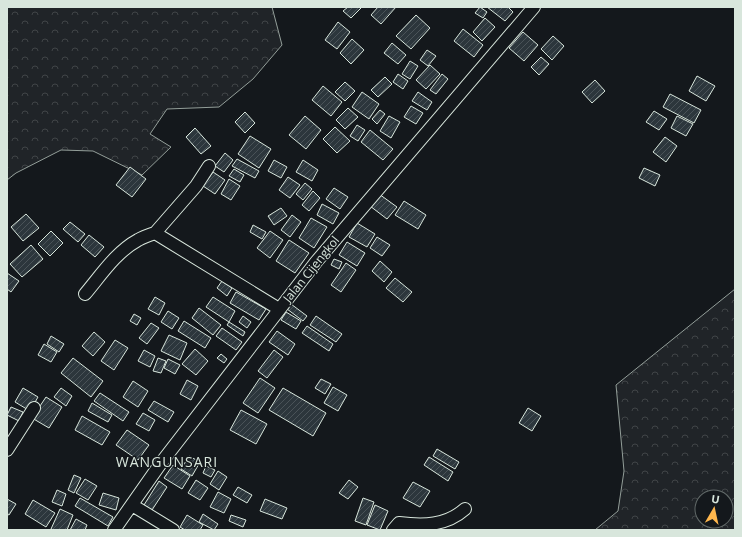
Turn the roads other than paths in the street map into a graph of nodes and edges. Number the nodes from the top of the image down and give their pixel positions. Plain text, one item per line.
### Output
1 (534, 7) edge
2 (209, 166) dead end
3 (155, 233) junction
4 (85, 294) dead end
5 (279, 309) junction
6 (34, 408) dead end
7 (7, 450) edge
8 (132, 505) junction
9 (465, 509) dead end
10 (114, 530) edge
11 (173, 530) edge
12 (393, 530) edge

1 - 5 street, Jalan Cijengkol
2 - 3 street
3 - 4 street
3 - 5 street
5 - 8 street, Jalan Cijengkol
6 - 7 street
8 - 10 street, Jalan Cijengkol
8 - 11 street
9 - 12 street

